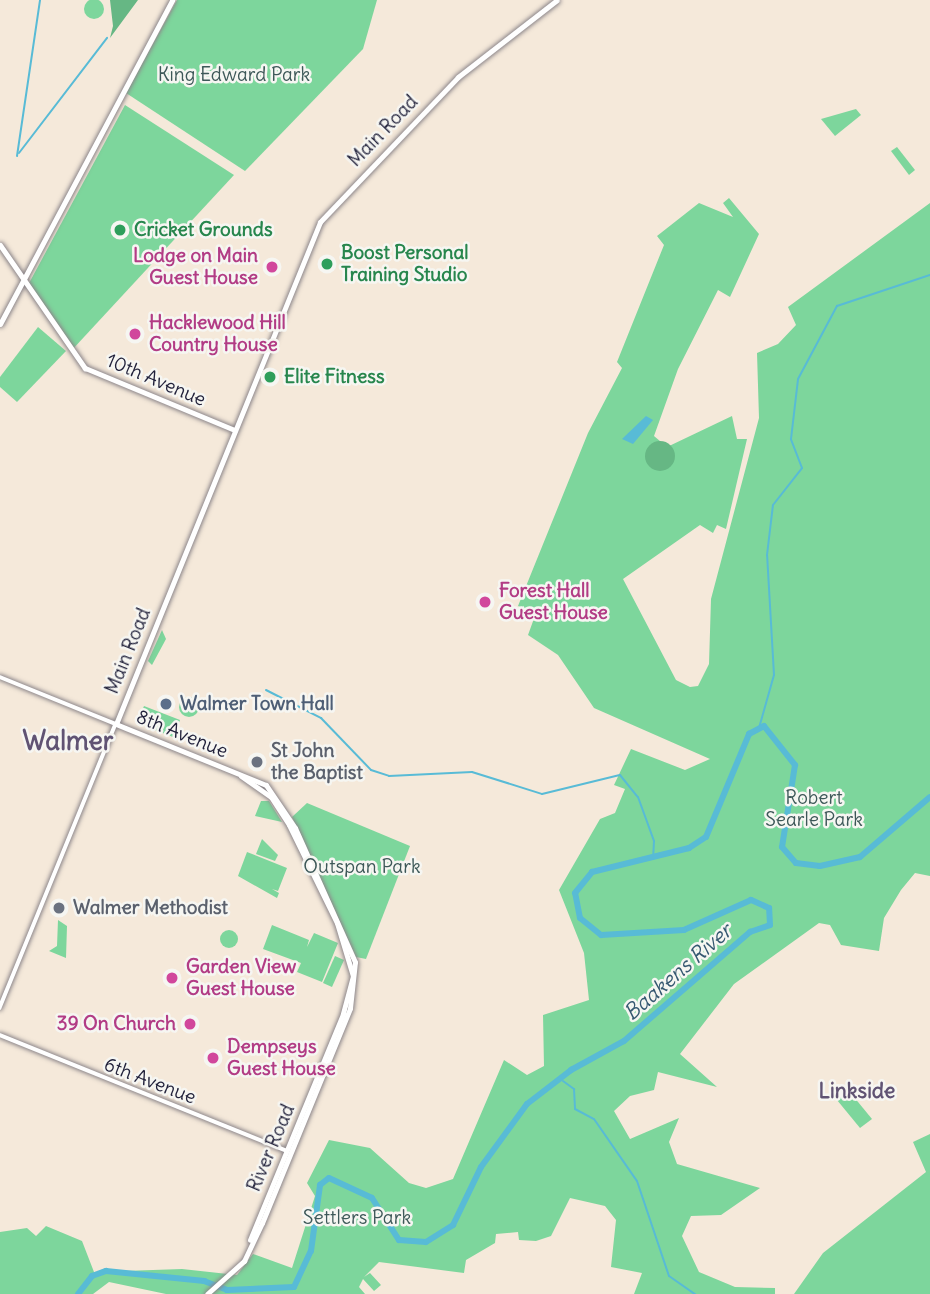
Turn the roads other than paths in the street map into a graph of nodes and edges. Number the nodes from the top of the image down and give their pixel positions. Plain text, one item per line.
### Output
1 (172, 0) edge
2 (557, 0) edge
3 (46, 240) junction
4 (0, 245) edge
5 (28, 271) junction
6 (17, 272) junction
7 (23, 283) junction
8 (0, 323) edge
9 (234, 430) junction
10 (0, 677) edge
11 (116, 724) junction
12 (262, 785) joint
13 (0, 1007) edge
14 (0, 1035) edge
15 (289, 1151) junction
16 (204, 1294) edge

1 - 3 main road
2 - 9 main road, Main Road
3 - 5 main road
3 - 7 main road
4 - 6 main road, 10th Avenue
5 - 6 main road
5 - 7 main road
6 - 7 main road, 10th Avenue
7 - 8 main road
7 - 9 main road, 10th Avenue
9 - 11 main road, Main Road
10 - 11 street, 8th Avenue
11 - 12 main road, 8th Avenue
11 - 13 street, Main Road
12 - 15 main road, River Road
14 - 15 street, 6th Avenue
15 - 16 main road, River Road

